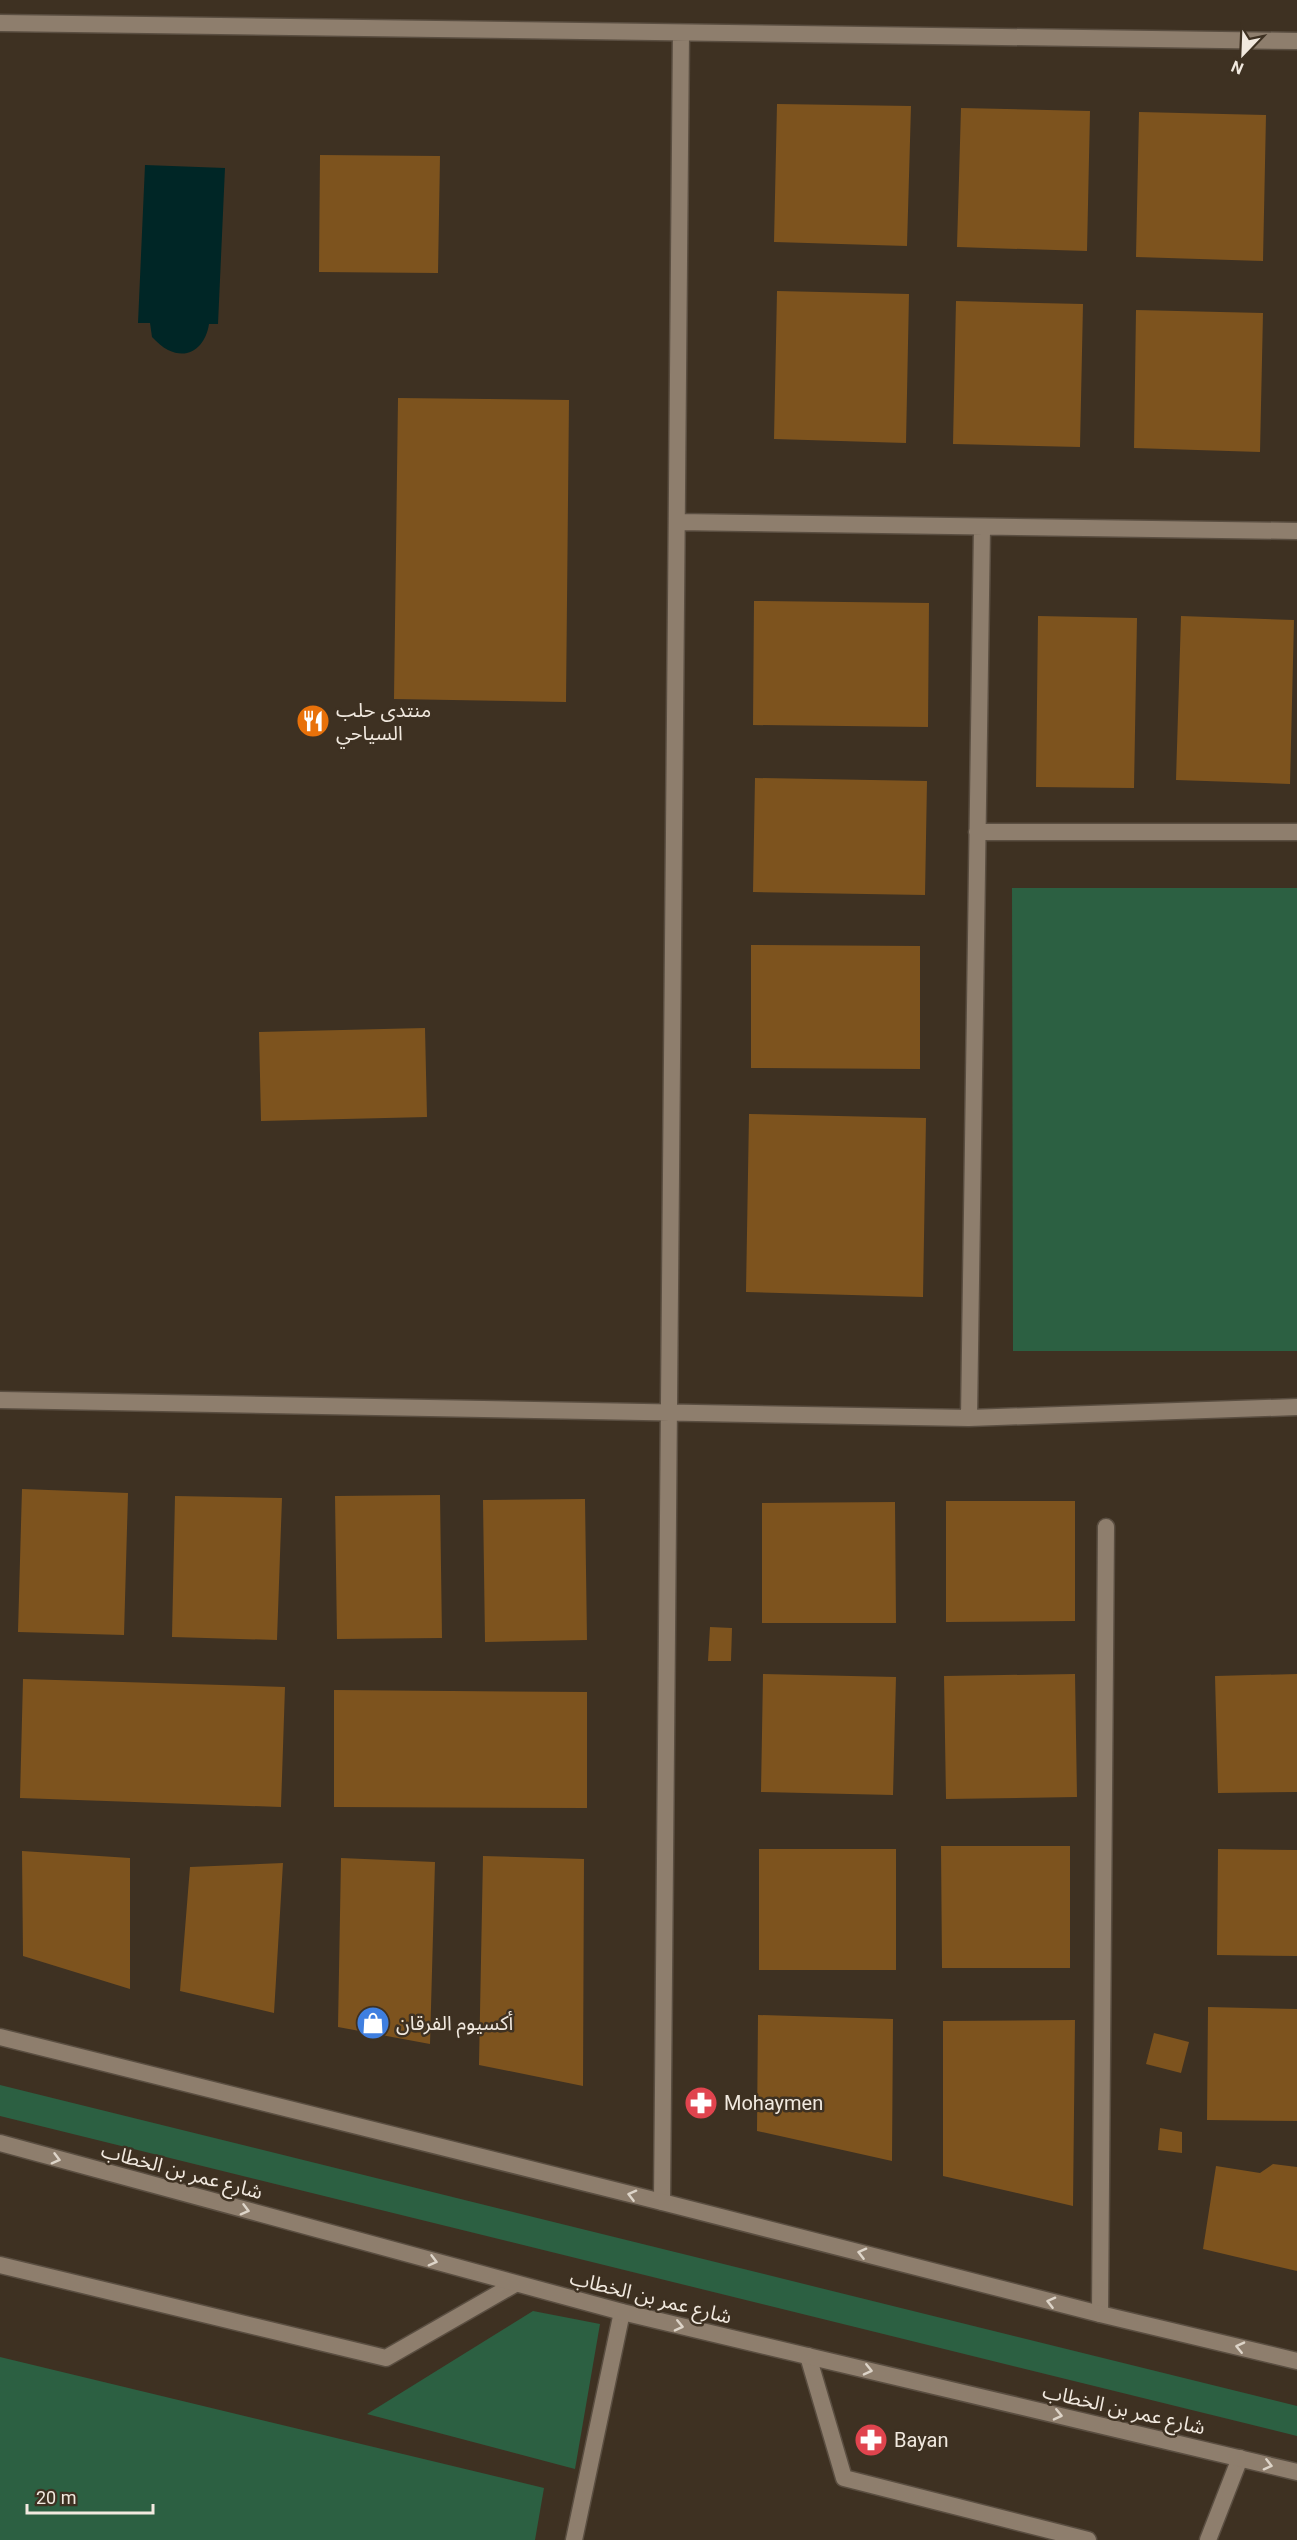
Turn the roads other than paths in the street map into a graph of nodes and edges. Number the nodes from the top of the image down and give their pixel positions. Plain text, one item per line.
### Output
1 (0, 23) edge
2 (681, 33) junction
3 (1297, 41) edge
4 (677, 522) junction
5 (982, 527) junction
6 (1297, 531) edge
7 (977, 832) junction
8 (1297, 832) edge
9 (0, 1400) edge
10 (1297, 1407) edge
11 (669, 1412) junction
12 (969, 1418) junction
13 (1106, 1527) dead end
14 (0, 2037) edge
15 (0, 2143) edge
16 (662, 2202) junction
17 (0, 2265) edge
18 (515, 2284) junction
19 (622, 2312) junction
20 (1100, 2314) junction
21 (808, 2356) junction
22 (1297, 2361) edge
23 (1240, 2458) junction
24 (1297, 2472) edge
25 (574, 2540) edge
26 (1088, 2540) edge
27 (1208, 2540) edge

1 - 2 street
2 - 3 street
2 - 4 street
4 - 5 street
4 - 11 street
5 - 6 street
5 - 7 street
7 - 8 street
7 - 12 street
9 - 11 street
10 - 12 street
11 - 12 street
11 - 16 street
13 - 20 street
16 -> 14 street
15 -> 18 street, شارع عمر بن الخطاب
20 -> 16 street
17 - 18 street
18 - 19 street, شارع عمر بن الخطاب
19 -> 21 street, شارع عمر بن الخطاب
19 - 25 street
22 -> 20 street
21 -> 23 street, شارع عمر بن الخطاب
21 - 26 street
23 -> 24 street, شارع عمر بن الخطاب
23 - 27 street

